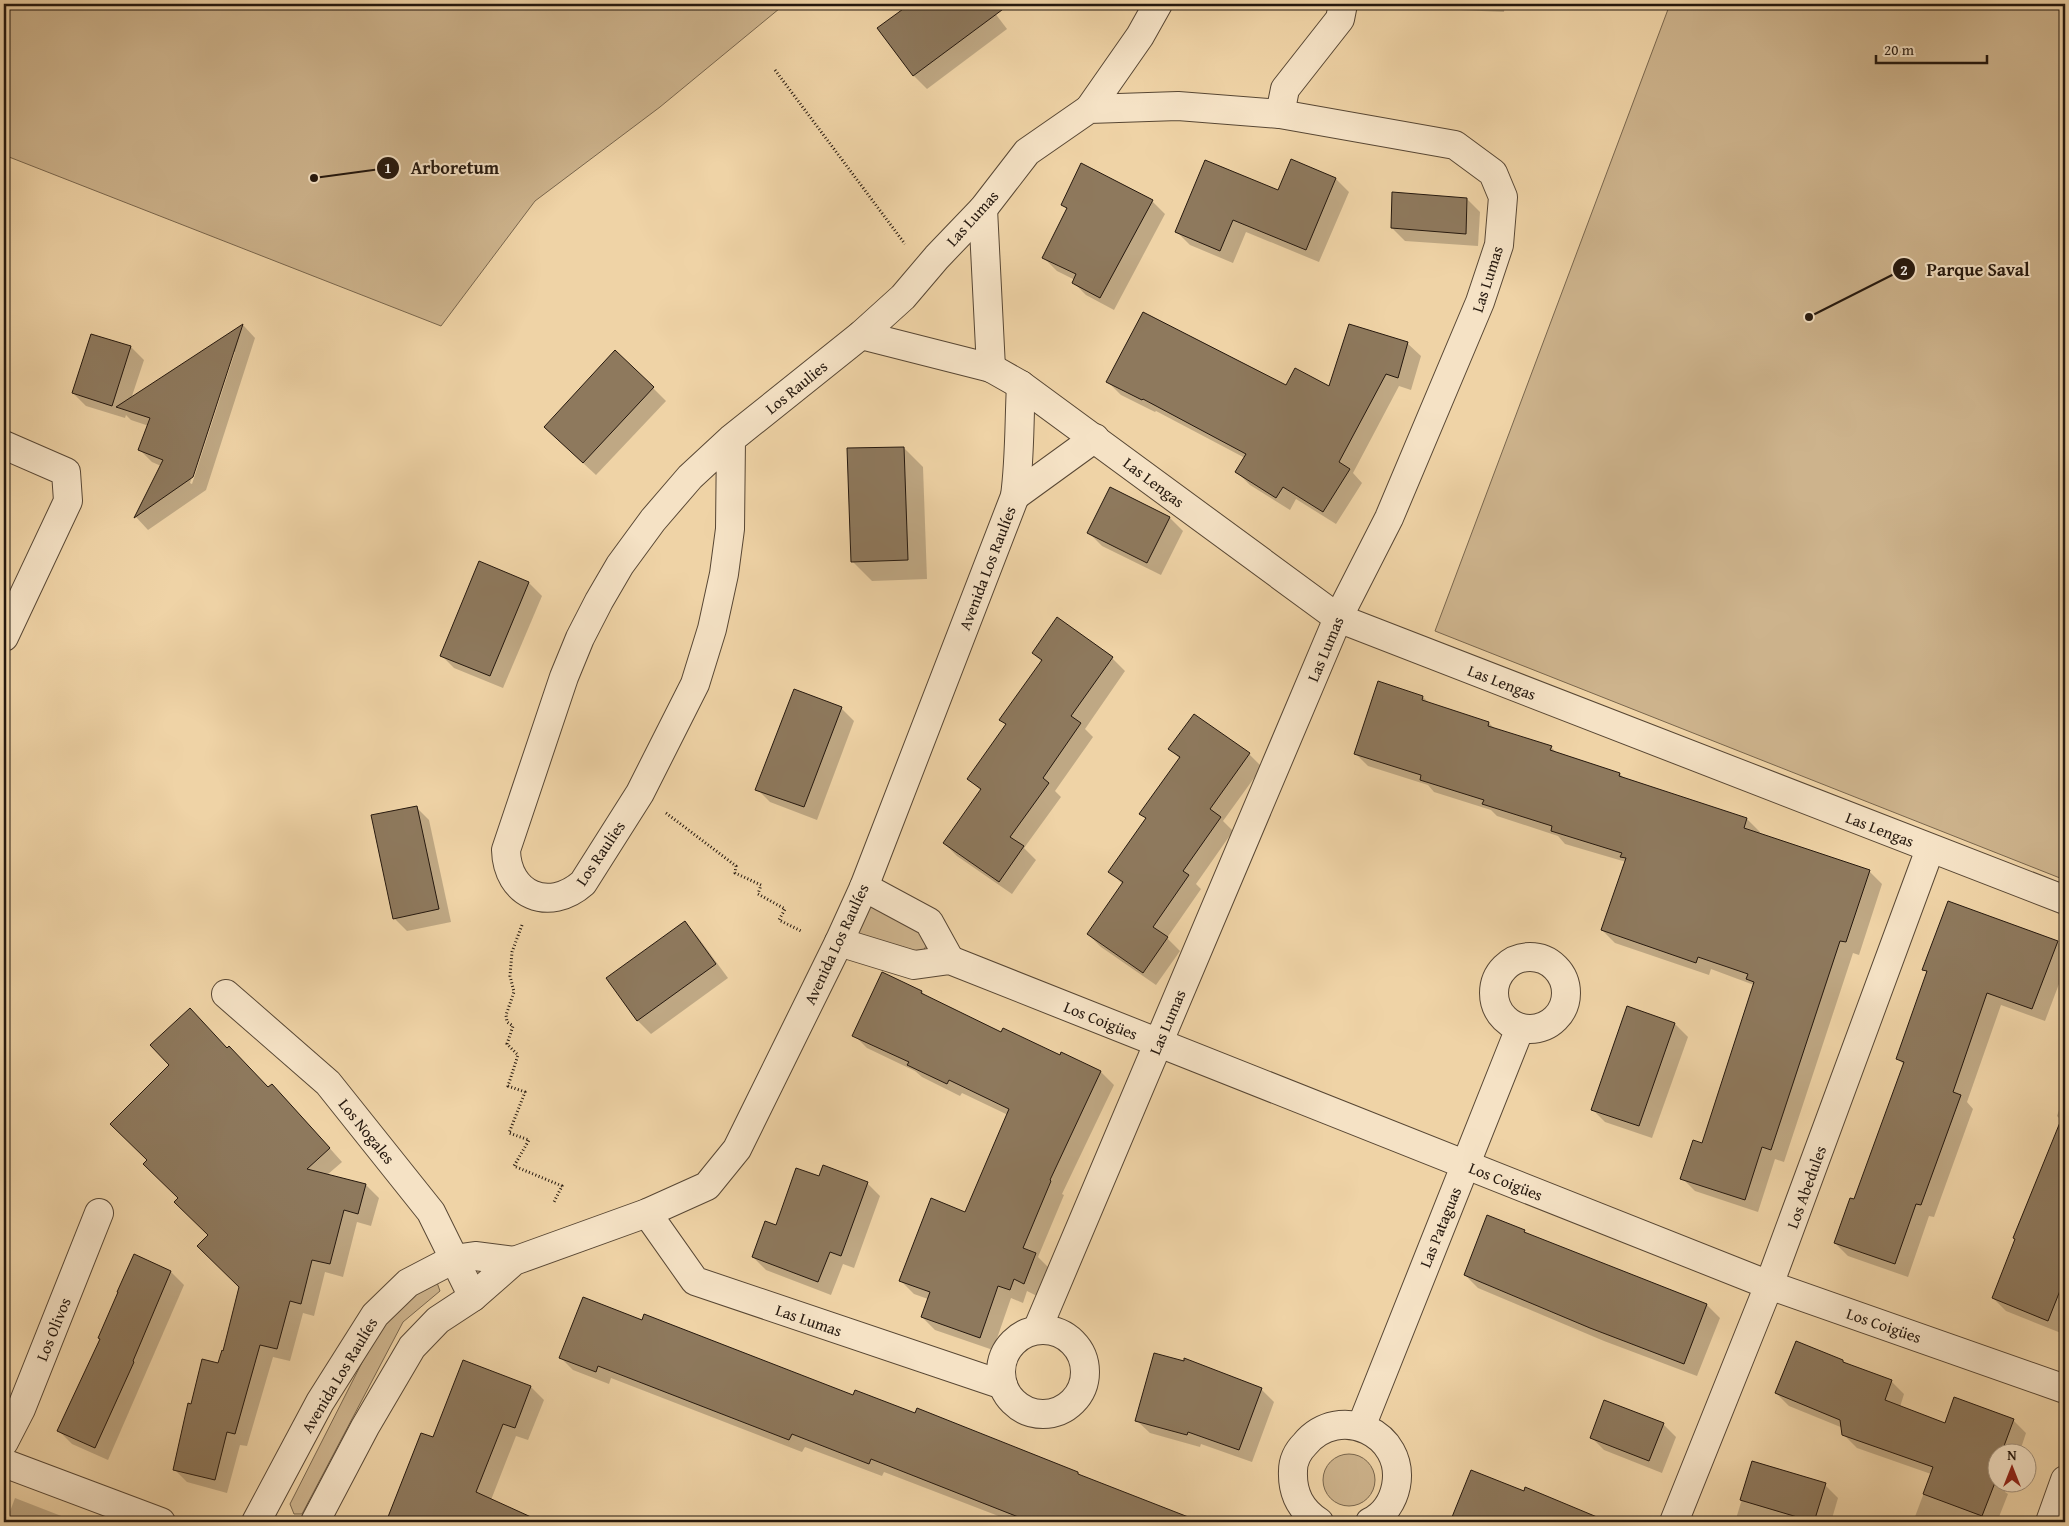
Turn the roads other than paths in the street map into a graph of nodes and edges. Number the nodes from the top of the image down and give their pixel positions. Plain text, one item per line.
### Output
1 (1158, 4) edge
2 (1343, 4) edge
3 (1089, 109) junction
4 (1280, 114) junction
5 (983, 209) junction
6 (861, 335) junction
7 (991, 368) junction
8 (1021, 385) junction
9 (1095, 438) junction
10 (731, 439) junction
11 (4, 445) edge
12 (1015, 496) junction
13 (1338, 618) junction
14 (4, 637) edge
15 (1930, 849) junction
16 (864, 887) junction
17 (2065, 900) edge
18 (839, 942) junction
19 (950, 960) junction
20 (226, 994) dead end
21 (1520, 1028) dead end
22 (1158, 1043) junction
23 (1465, 1164) junction
24 (99, 1213) dead end
25 (648, 1213) junction
26 (454, 1259) junction
27 (514, 1261) junction
28 (1769, 1286) junction
29 (473, 1297) junction
30 (1037, 1330) junction
31 (1003, 1385) junction
32 (2065, 1389) edge
33 (1361, 1427) junction
34 (4, 1442) edge
35 (4, 1463) edge
36 (2065, 1480) edge
37 (161, 1522) edge
38 (256, 1522) edge
39 (315, 1522) edge
40 (1320, 1522) edge
41 (1370, 1522) edge
42 (1674, 1522) edge
43 (2050, 1522) edge

1 - 3 street, Las Lumas
2 - 4 street
3 - 4 street, Las Lumas
3 - 5 street, Las Lumas
4 - 13 street, Las Lumas
5 - 6 street, Las Lumas
5 - 7 street
6 - 7 street, Las Lengas
6 - 10 street, Los Raulies
7 - 8 street, Las Lengas
8 - 9 street, Las Lengas
8 - 12 street, Avenida Los Raulíes
9 - 12 street, Avenida Los Raulíes
9 - 13 street, Las Lengas
10 - 10 street, Los Raulies
11 - 14 street
12 - 16 street, Avenida Los Raulíes
13 - 15 street, Las Lengas
13 - 22 street, Las Lumas
15 - 17 street, Las Lengas
15 - 28 street, Los Abedules
16 - 18 street, Avenida Los Raulíes
16 - 19 street
18 - 19 street, Los Coigües
18 - 25 street, Avenida Los Raulíes
19 - 22 street, Los Coigües
20 - 26 street, Los Nogales
21 - 23 street, Las Pataguas
22 - 23 street, Los Coigües
22 - 30 street, Las Lumas
23 - 28 street, Los Coigües
23 - 33 street, Las Pataguas
24 - 34 street, Los Olivos
25 - 27 street, Avenida Los Raulíes
25 - 31 street, Las Lumas
26 - 27 street, Avenida Los Raulíes
26 - 29 street, Los Nogales
26 - 38 street, Avenida Los Raulíes
27 - 29 street, Avenida Los Raulíes
28 - 32 street, Los Coigües
28 - 42 street, Los Abedules
29 - 39 street, Avenida Los Raulíes
30 - 31 street
30 - 31 street
33 - 40 street
33 - 41 street
35 - 37 street
36 - 43 street

